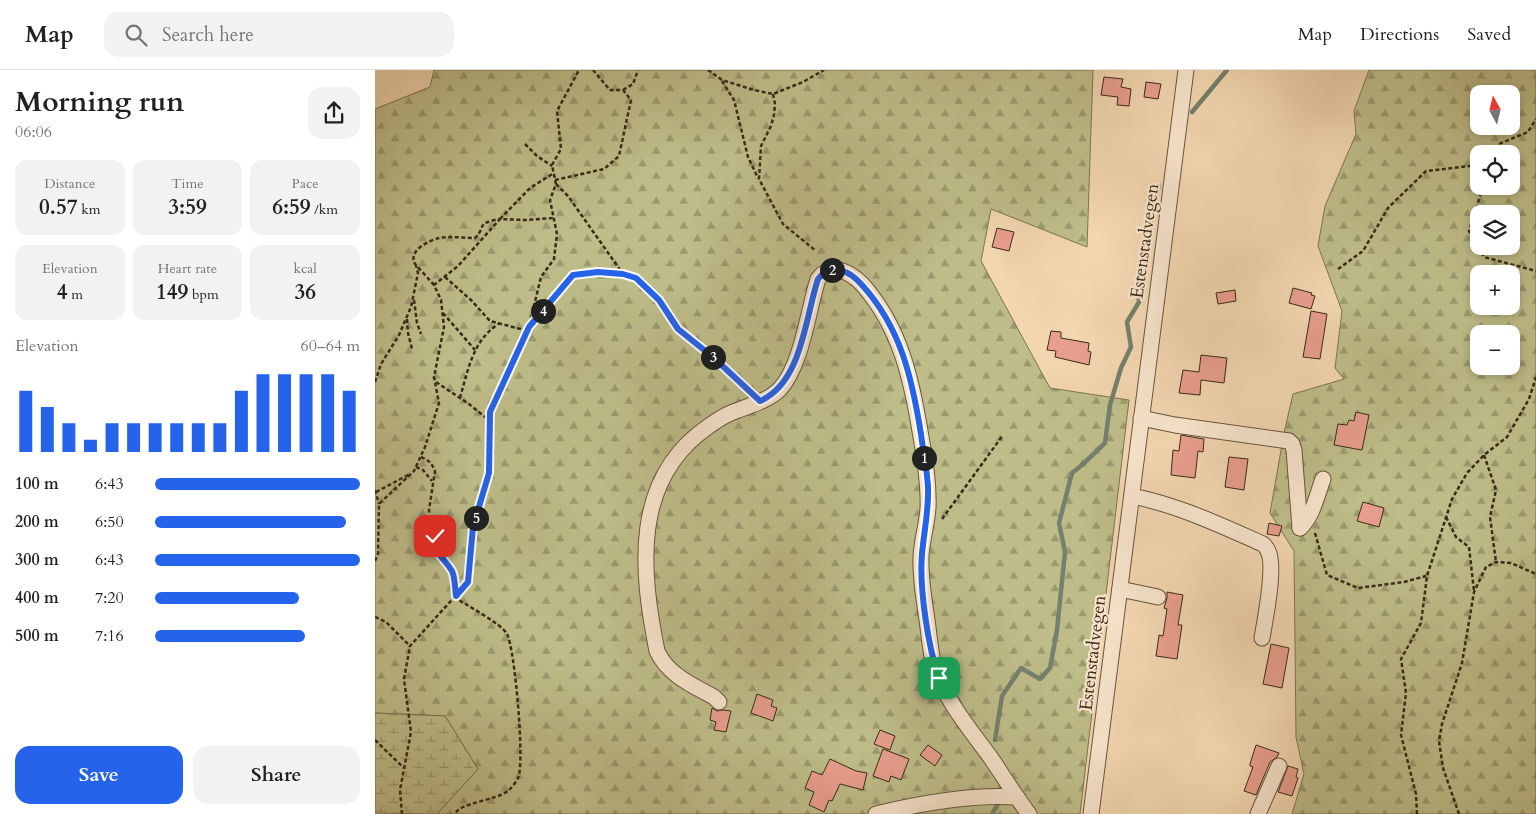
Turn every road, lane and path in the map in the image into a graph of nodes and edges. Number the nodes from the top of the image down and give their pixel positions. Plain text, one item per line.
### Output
1 (579, 70) edge
2 (593, 70) edge
3 (638, 70) edge
4 (708, 70) edge
5 (824, 70) edge
6 (1186, 70) edge
7 (721, 80) junction
8 (623, 90) junction
9 (773, 94) junction
10 (1536, 118) edge
11 (525, 144) dead end
12 (1498, 145) edge
13 (553, 167) junction
14 (1470, 167) edge
15 (554, 173) junction
16 (759, 179) junction
17 (555, 180) junction
18 (556, 184) junction
19 (1480, 195) edge
20 (553, 218) junction
21 (500, 219) junction
22 (816, 251) dead end
23 (416, 266) junction
24 (1338, 269) dead end
25 (1536, 271) edge
26 (623, 274) junction
27 (445, 277) junction
28 (435, 285) junction
29 (414, 296) junction
30 (442, 313) junction
31 (407, 318) junction
32 (500, 323) junction
33 (528, 329) junction
34 (421, 334) dead end
35 (412, 350) dead end
36 (475, 350) junction
37 (1536, 377) edge
38 (435, 381) junction
39 (375, 382) edge
40 (459, 398) junction
41 (760, 401) junction
42 (1141, 418) junction
43 (490, 421) junction
44 (1003, 435) dead end
45 (1484, 454) junction
46 (421, 457) junction
47 (416, 467) junction
48 (411, 474) junction
49 (1323, 479) dead end
50 (433, 481) junction
51 (375, 491) edge
52 (1132, 496) junction
53 (379, 504) junction
54 (1310, 515) junction
55 (1446, 516) junction
56 (441, 517) dead end
57 (926, 524) junction
58 (435, 547) junction
59 (375, 561) edge
60 (1496, 562) junction
61 (1536, 574) edge
62 (1427, 576) junction
63 (1120, 589) junction
64 (1474, 592) junction
65 (455, 596) junction
66 (1157, 597) dead end
67 (375, 617) edge
68 (1262, 638) dead end
69 (411, 646) junction
70 (719, 702) dead end
71 (375, 740) edge
72 (1279, 766) dead end
73 (404, 768) junction
74 (1017, 797) junction
75 (402, 814) edge
76 (455, 814) edge
77 (875, 814) edge
78 (1029, 814) edge
79 (1091, 814) edge
80 (1258, 814) edge
81 (1417, 814) edge
82 (1459, 814) edge

1 - 13 path
2 - 8 path
3 - 8 path
4 - 7 path
5 - 9 path
6 - 42 street, Estenstadvegen
7 - 9 path
7 - 16 path
8 - 17 path
9 - 16 path
10 - 12 path
11 - 13 path
13 - 15 path
14 - 24 path
15 - 17 path
15 - 21 path
16 - 22 path
17 - 18 path
18 - 20 path
18 - 26 path
19 - 25 path
20 - 21 path
20 - 33 path
21 - 23 path
21 - 27 path
23 - 28 path
23 - 29 path
26 - 33 path
26 - 41 path
27 - 28 path
27 - 32 path
28 - 30 path
29 - 31 path
29 - 34 path
30 - 36 path
30 - 38 path
31 - 35 path
31 - 39 path
32 - 33 path
32 - 36 path
33 - 43 path
36 - 40 path
37 - 45 path
38 - 40 path
38 - 46 path
40 - 43 path
41 - 57 street
41 - 70 street
42 - 52 street, Estenstadvegen
42 - 54 street
43 - 65 path
44 - 57 path
45 - 55 path
45 - 60 path
46 - 47 path
46 - 50 path
47 - 48 path
47 - 50 path
48 - 51 path
48 - 53 path
49 - 54 street
50 - 58 path
51 - 53 path
52 - 63 street, Estenstadvegen
52 - 68 street
53 - 59 path
54 - 62 path
55 - 62 path
55 - 64 path
56 - 58 path
57 - 74 street
58 - 65 path
60 - 61 path
60 - 64 path
62 - 81 path
63 - 66 street
63 - 79 street, Estenstadvegen
64 - 82 path
65 - 69 path
65 - 76 path
67 - 69 path
69 - 73 path
71 - 73 path
72 - 80 street
73 - 75 path
74 - 77 street
74 - 78 street

